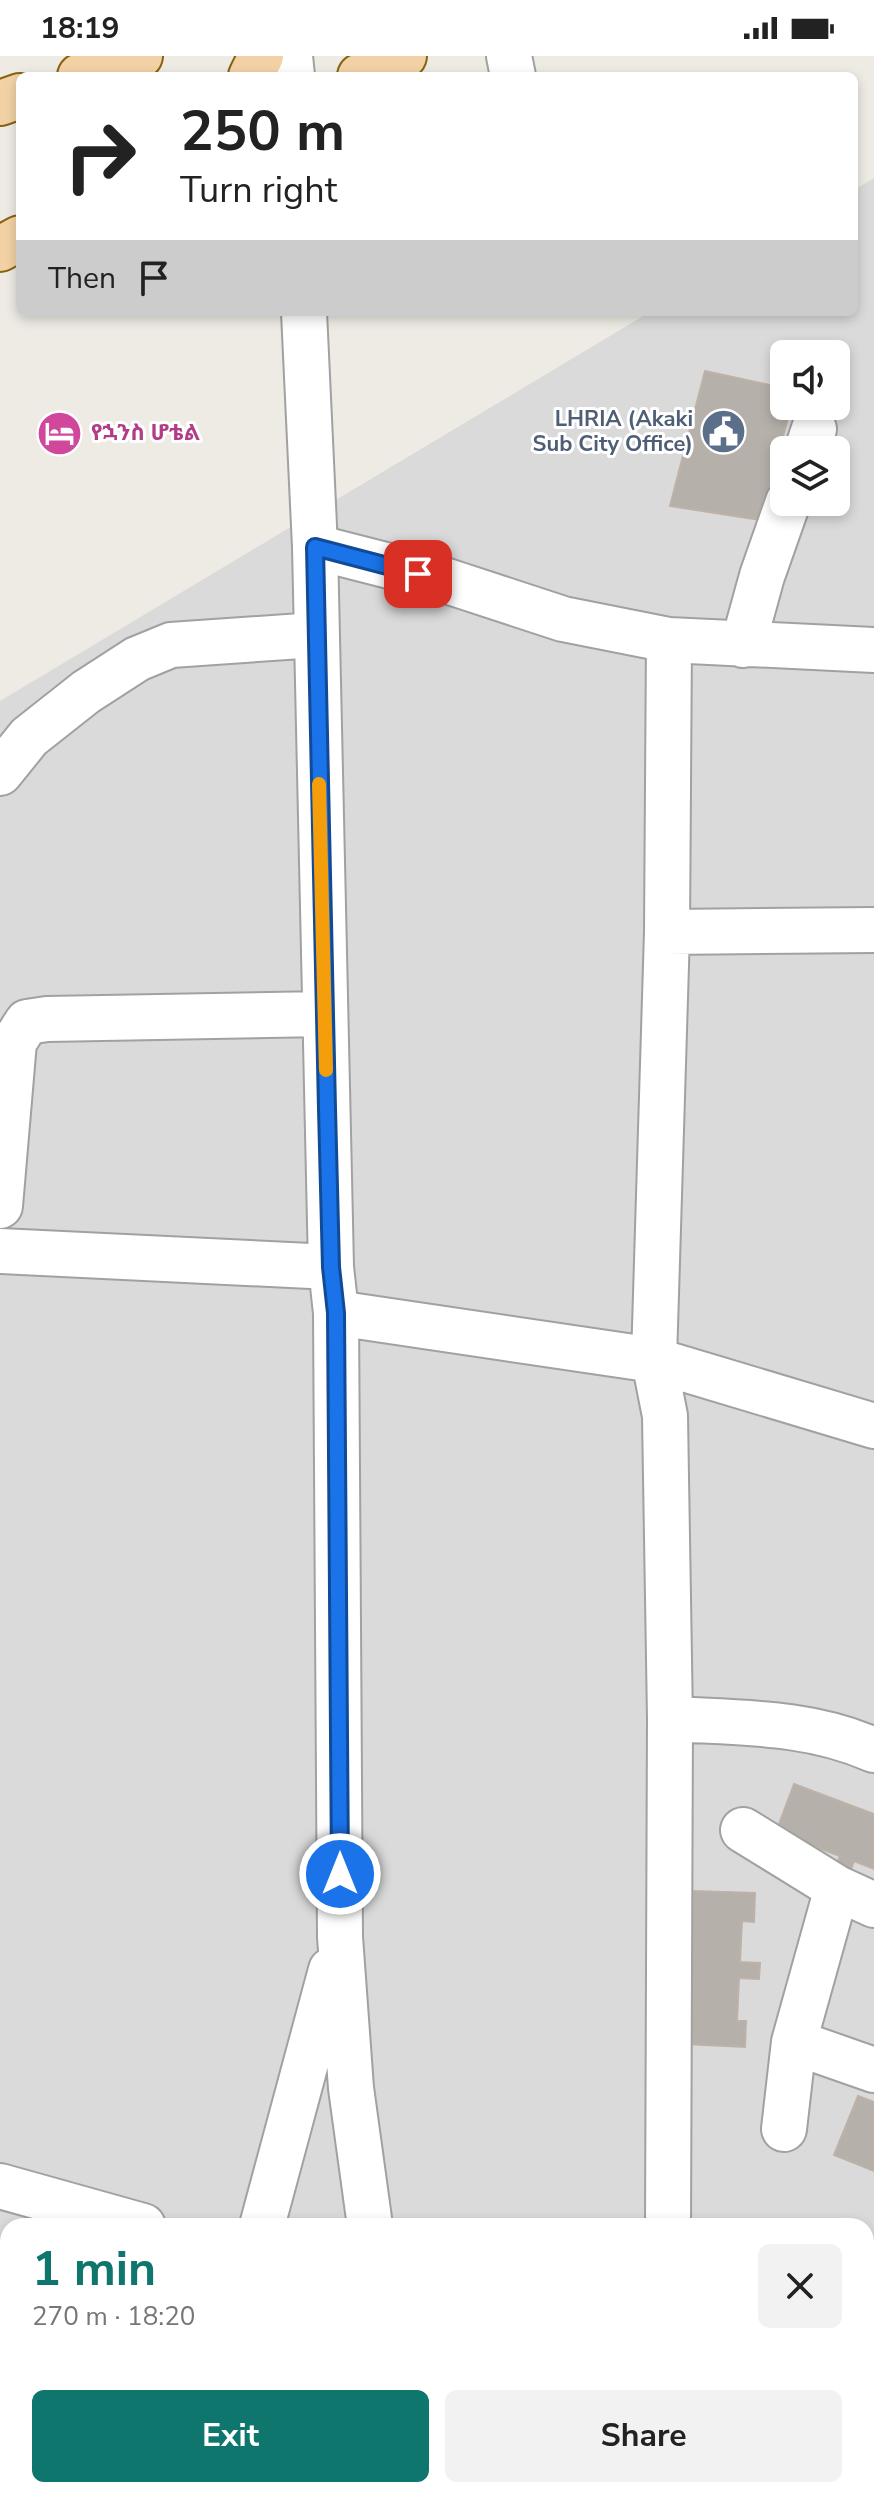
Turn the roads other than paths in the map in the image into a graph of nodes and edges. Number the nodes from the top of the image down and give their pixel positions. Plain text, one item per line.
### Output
1 (140, 56) edge
2 (404, 56) edge
3 (92, 72) edge
4 (369, 72) edge
5 (304, 316) edge
6 (783, 516) edge
7 (315, 547) junction
8 (316, 635) junction
9 (669, 640) junction
10 (743, 645) junction
11 (874, 650) edge
12 (0, 773) edge
13 (874, 930) edge
14 (667, 932) junction
15 (324, 1014) junction
16 (0, 1206) edge
17 (0, 1251) edge
18 (331, 1267) junction
19 (336, 1313) junction
20 (654, 1360) junction
21 (874, 1426) edge
22 (670, 1719) junction
23 (874, 1750) edge
24 (743, 1830) dead end
25 (856, 1897) edge
26 (340, 1937) junction
27 (794, 2042) junction
28 (874, 2070) edge
29 (784, 2129) dead end
30 (0, 2186) edge
31 (55, 2214) edge
32 (84, 2218) edge
33 (264, 2218) edge
34 (369, 2218) edge
35 (668, 2218) edge

1 - 3 main road
2 - 4 main road
5 - 7 street
6 - 10 street
7 - 8 street
7 - 9 street
8 - 12 street
8 - 15 street
9 - 10 street
9 - 14 street
10 - 11 street
13 - 14 street
14 - 20 street
15 - 16 street
15 - 18 street
17 - 18 street
18 - 19 street
19 - 20 street
19 - 26 street
20 - 21 street
20 - 22 street
22 - 23 street
22 - 35 street
24 - 25 street
25 - 27 street
26 - 33 street
26 - 34 street
27 - 28 street
27 - 29 street
30 - 31 street
31 - 32 street

